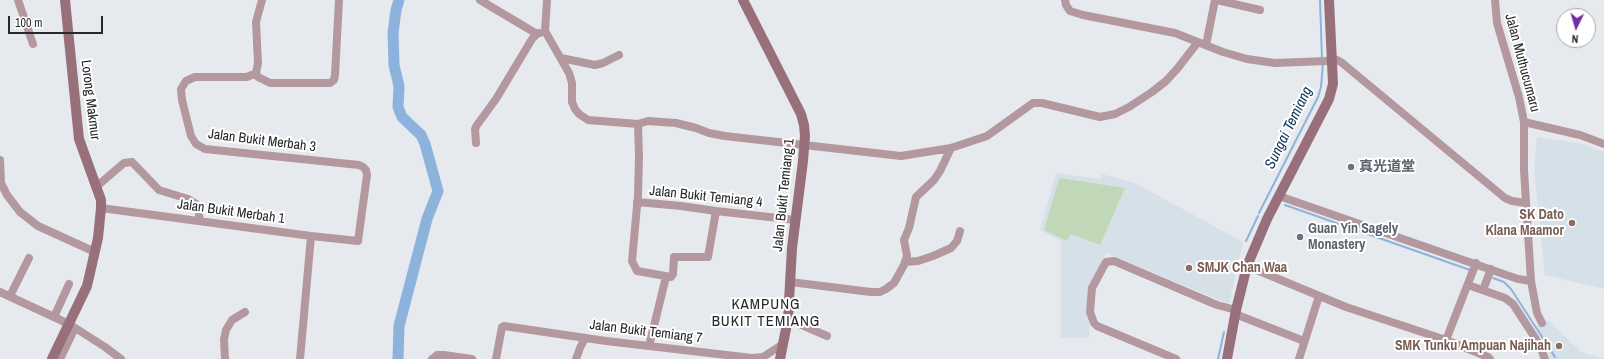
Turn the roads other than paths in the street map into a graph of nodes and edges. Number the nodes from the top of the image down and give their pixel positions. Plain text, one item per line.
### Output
1 (18, 0) edge
2 (65, 0) edge
3 (262, 0) edge
4 (339, 0) edge
5 (480, 0) edge
6 (547, 0) edge
7 (743, 0) edge
8 (1065, 0) edge
9 (1216, 0) edge
10 (1329, 0) edge
11 (1495, 0) edge
12 (1260, 10) dead end
13 (541, 33) junction
14 (33, 44) dead end
15 (1202, 44) junction
16 (619, 55) dead end
17 (561, 58) junction
18 (1330, 60) junction
19 (256, 73) junction
20 (1524, 122) junction
21 (638, 124) junction
22 (476, 143) dead end
23 (1604, 144) edge
24 (805, 145) junction
25 (952, 148) junction
26 (0, 160) edge
27 (96, 187) junction
28 (1279, 196) junction
29 (637, 202) junction
30 (1526, 203) junction
31 (101, 208) junction
32 (716, 211) junction
33 (796, 220) junction
34 (200, 221) junction
35 (960, 231) dead end
36 (311, 236) junction
37 (358, 241) joint
38 (95, 252) junction
39 (29, 258) dead end
40 (905, 262) junction
41 (1476, 263) junction
42 (1247, 266) junction
43 (1491, 269) junction
44 (666, 277) junction
45 (1532, 281) junction
46 (790, 282) junction
47 (69, 284) dead end
48 (1468, 285) junction
49 (1483, 290) junction
50 (0, 292) edge
51 (10, 296) junction
52 (1319, 296) junction
53 (245, 312) dead end
54 (1235, 312) junction
55 (54, 317) junction
56 (788, 319) junction
57 (1542, 323) dead end
58 (72, 326) junction
59 (827, 336) dead end
60 (586, 338) junction
61 (1446, 340) junction
62 (1304, 341) junction
63 (783, 344) junction
64 (649, 346) junction
65 (694, 355) edge
66 (763, 357) junction
67 (52, 359) edge
68 (60, 359) edge
69 (121, 359) edge
70 (225, 359) edge
71 (300, 359) edge
72 (432, 359) edge
73 (472, 359) edge
74 (496, 359) edge
75 (576, 359) edge
76 (774, 359) edge
77 (780, 359) edge
78 (1176, 359) edge
79 (1227, 359) edge
80 (1299, 359) edge
81 (1490, 359) edge
82 (1544, 359) edge

1 - 14 street
2 - 27 street, Lorong Makmur
3 - 19 street
4 - 19 street
5 - 13 street
6 - 13 street
7 - 24 street, Jalan Bukit Temiang 1
8 - 15 street
9 - 12 street
9 - 15 street
10 - 18 street
11 - 20 street, Jalan Muthucumaru
13 - 17 street
13 - 22 street
15 - 18 street
15 - 25 street
16 - 17 street
17 - 21 street
18 - 28 street
18 - 30 street
19 - 37 street, Jalan Bukit Merbah 3
20 - 23 street
20 - 30 street, Jalan Muthucumaru
21 - 24 street
21 - 29 street
24 - 25 street
24 - 33 street, Jalan Bukit Temiang 1
25 - 40 street
26 - 38 street
27 - 31 street, Lorong Makmur
27 - 34 street
28 - 41 street
28 - 42 street
29 - 32 street, Jalan Bukit Temiang 4
29 - 44 street
30 - 45 street, Jalan Muthucumaru
31 - 34 street, Jalan Bukit Merbah 1
31 - 38 street, Lorong Makmur
32 - 33 street, Jalan Bukit Temiang 4
32 - 44 street
33 - 46 street, Jalan Bukit Temiang 1
34 - 36 street, Jalan Bukit Merbah 1
35 - 40 street
36 - 37 street, Jalan Bukit Merbah 1
36 - 71 street
38 - 58 street, Lorong Makmur
39 - 51 street
40 - 46 street
41 - 43 street
41 - 48 street
42 - 52 street
42 - 54 street
43 - 45 street
43 - 49 street
44 - 64 street
45 - 57 street, Jalan Muthucumaru
46 - 56 street, Jalan Bukit Temiang 1
47 - 55 street
48 - 49 street
48 - 61 street
49 - 82 street
50 - 51 street
51 - 55 street
52 - 61 street
52 - 62 street
53 - 70 street
54 - 62 street
54 - 78 street
54 - 79 street
55 - 58 street
56 - 59 street
56 - 63 street, Jalan Bukit Temiang 1
58 - 67 street, Lorong Makmur
58 - 68 street
58 - 69 street
60 - 64 street, Jalan Bukit Temiang 7
60 - 74 street, Jalan Bukit Temiang 7
60 - 75 street
61 - 81 street
62 - 80 street
63 - 66 street
63 - 77 street, Jalan Bukit Temiang 1
64 - 65 street, Jalan Bukit Temiang 7
65 - 66 street, Jalan Bukit Temiang 7
66 - 76 street, Jalan Bukit Temiang 7
72 - 73 street

